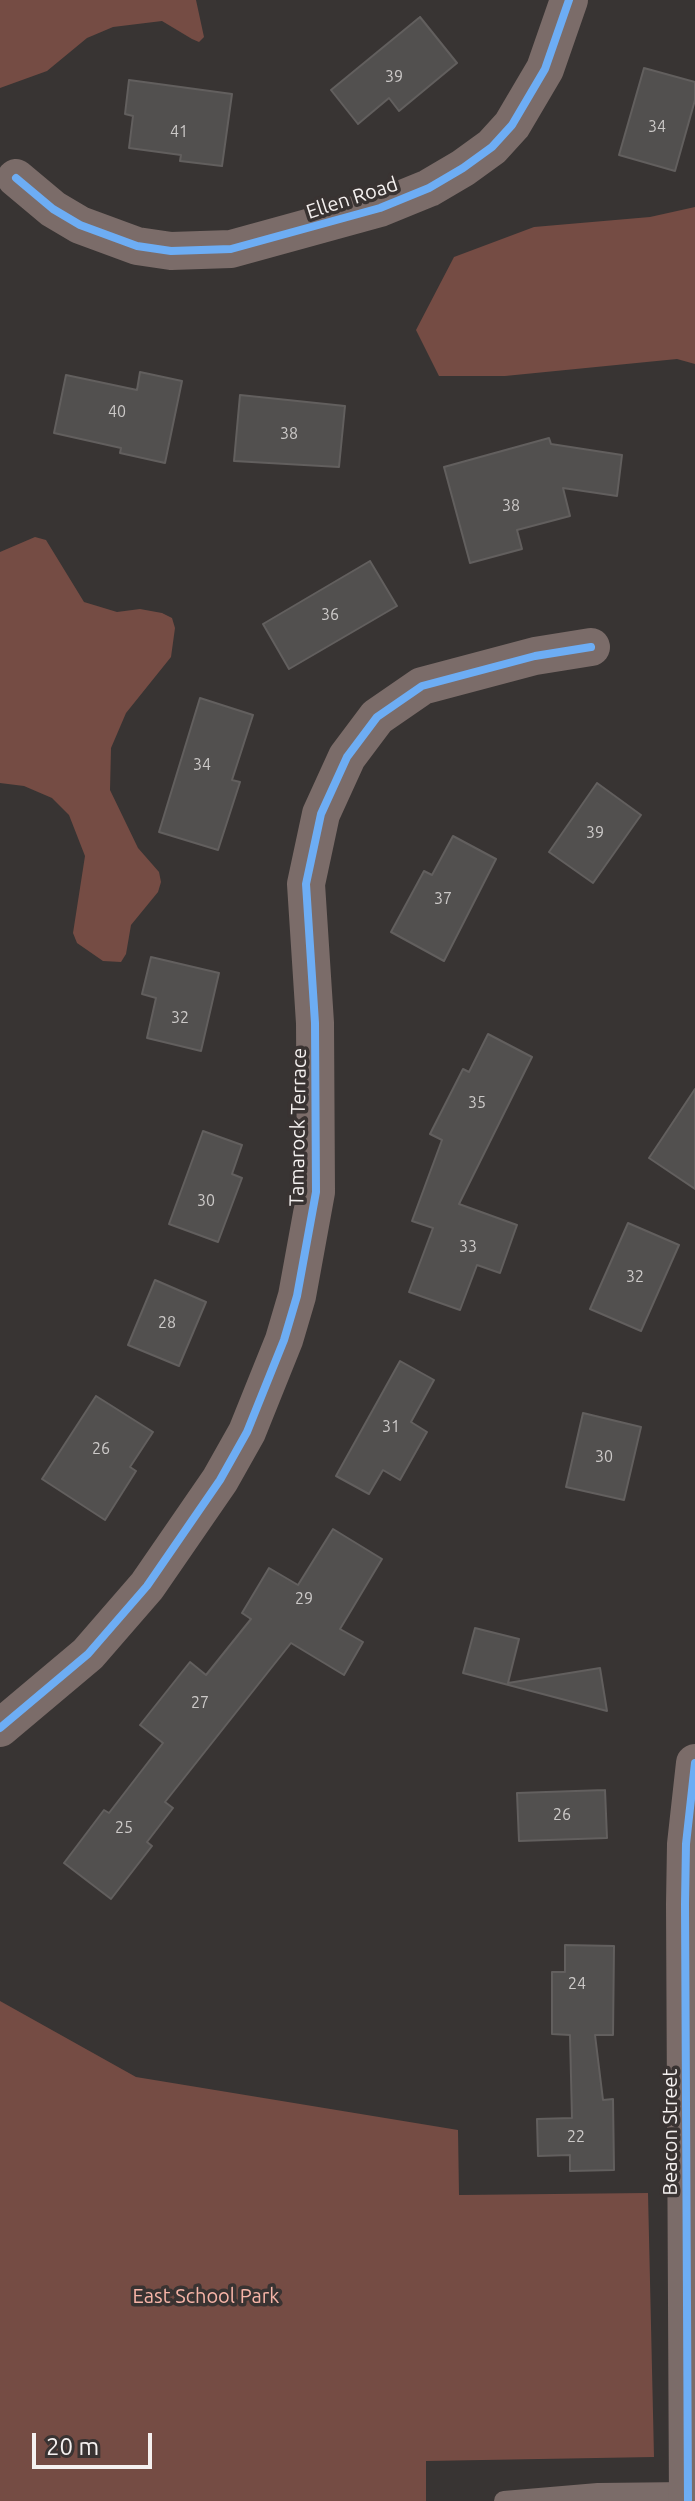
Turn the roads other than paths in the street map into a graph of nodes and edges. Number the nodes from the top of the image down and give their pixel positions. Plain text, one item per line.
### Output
1 (569, 0) edge
2 (16, 178) dead end
3 (591, 647) dead end
4 (0, 1728) edge
5 (695, 1763) edge
6 (688, 2496) edge
7 (504, 2501) edge

1 - 2 street, Ellen Road
3 - 4 street, Tamarock Terrace
5 - 6 street, Beacon Street
6 - 7 lane

